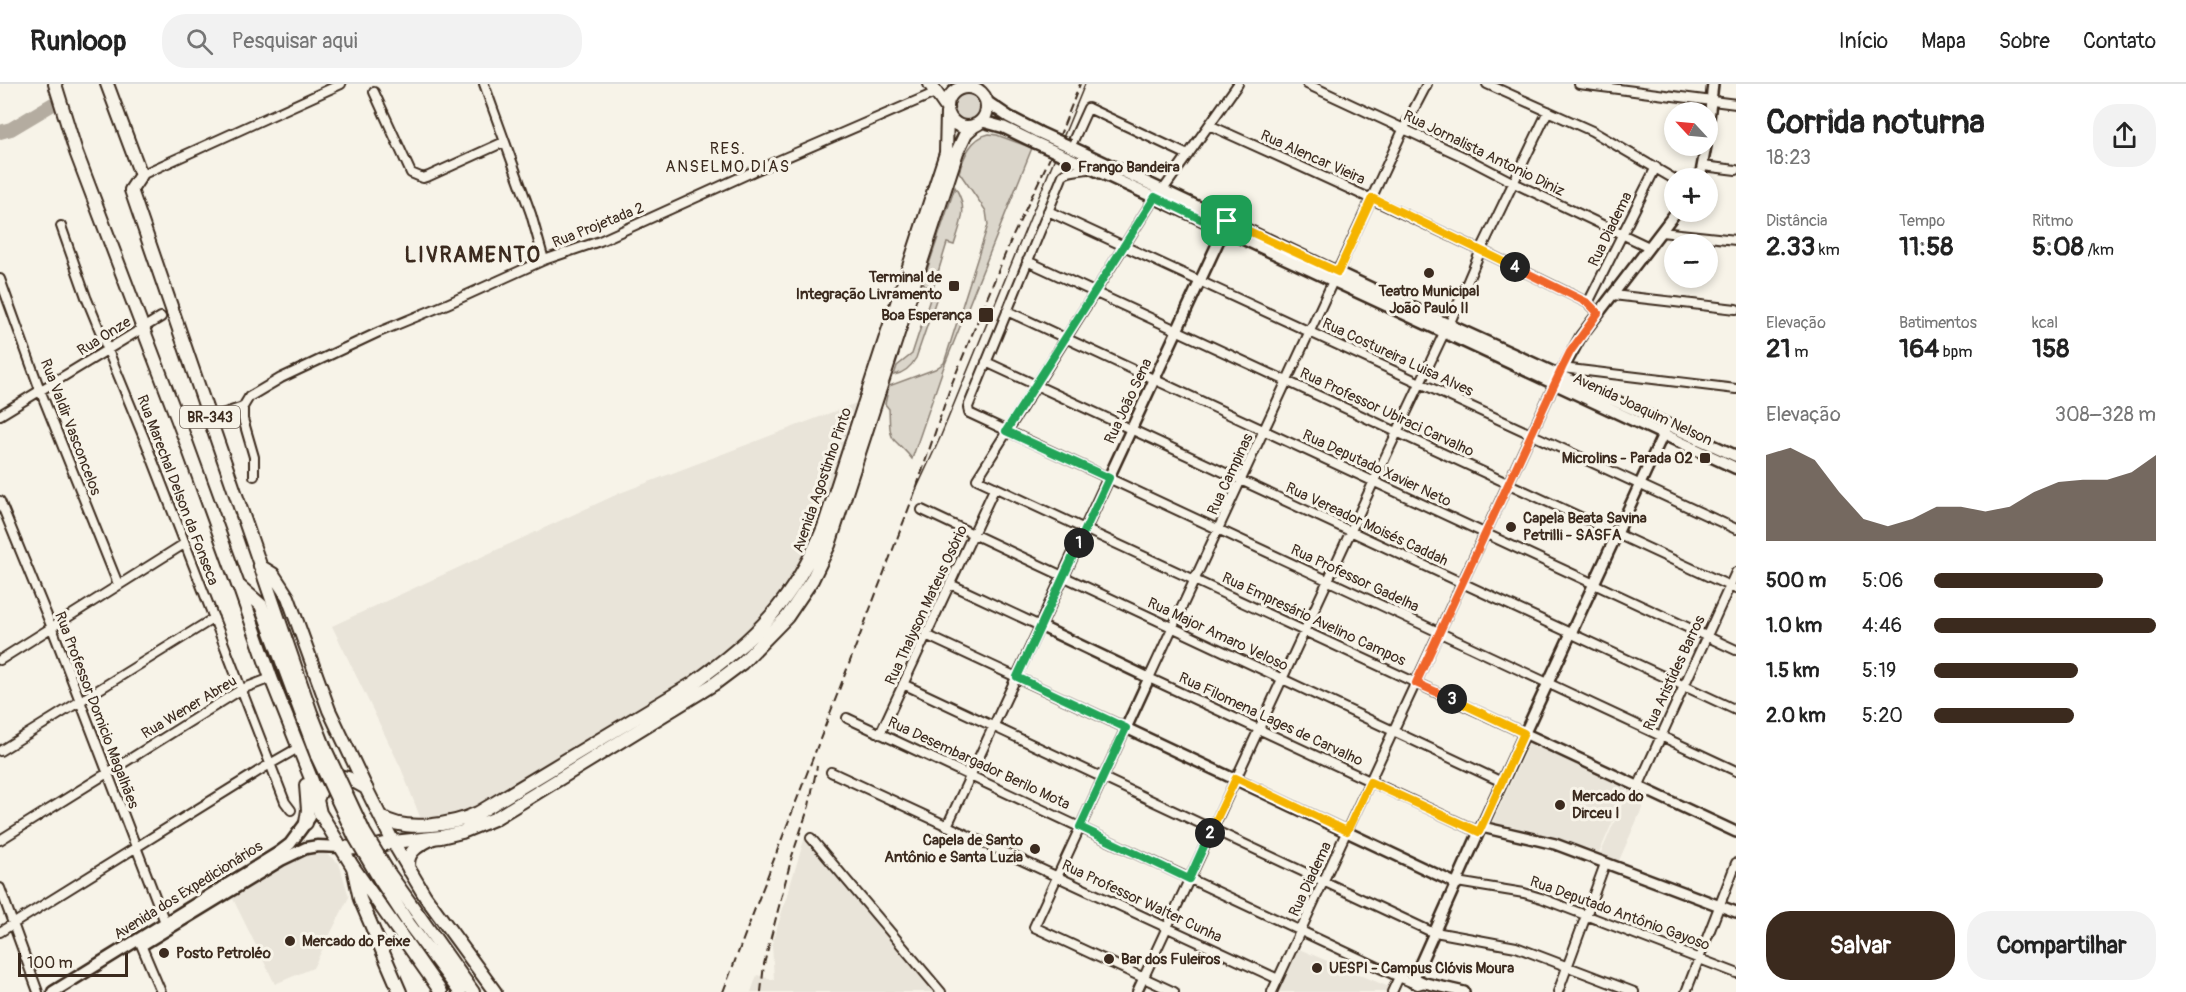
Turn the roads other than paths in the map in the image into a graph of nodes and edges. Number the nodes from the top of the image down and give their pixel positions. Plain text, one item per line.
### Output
1 (107, 84) edge
2 (341, 84) edge
3 (484, 84) edge
4 (1238, 84) edge
5 (1307, 84) edge
6 (1427, 84) edge
7 (1487, 84) edge
8 (1579, 84) edge
9 (1713, 84) edge
10 (959, 85) edge
11 (56, 86) edge
12 (934, 88) edge
13 (374, 92) dead end
14 (987, 102) junction
15 (1712, 102) joint
16 (1718, 102) edge
17 (1736, 104) edge
18 (947, 110) junction
19 (1548, 111) junction
20 (978, 123) junction
21 (1209, 125) junction
22 (1404, 128) junction
23 (1036, 137) junction
24 (504, 142) junction
25 (1069, 148) junction
26 (1188, 155) junction
27 (1704, 156) edge
28 (1703, 166) joint
29 (1656, 167) junction
30 (1091, 168) junction
31 (1736, 170) edge
32 (1664, 172) edge
33 (141, 175) junction
34 (1514, 183) junction
35 (1159, 193) junction
36 (1372, 198) junction
37 (1048, 211) junction
38 (1668, 222) edge
39 (1225, 225) junction
40 (62, 226) dead end
41 (1661, 232) junction
42 (1624, 234) junction
43 (1736, 240) edge
44 (1125, 245) junction
45 (1650, 247) junction
46 (1481, 250) junction
47 (544, 260) junction
48 (1027, 261) junction
49 (1336, 276) junction
50 (0, 279) edge
51 (1200, 280) junction
52 (1094, 291) junction
53 (1613, 295) junction
54 (1588, 303) junction
55 (1736, 309) edge
56 (1006, 311) junction
57 (1598, 313) junction
58 (160, 317) dead end
59 (143, 328) junction
60 (1447, 329) junction
61 (1178, 330) junction
62 (1311, 331) junction
63 (1065, 338) junction
64 (108, 350) junction
65 (986, 362) junction
66 (1558, 376) junction
67 (1155, 380) junction
68 (1288, 381) junction
69 (1421, 382) junction
70 (1035, 385) junction
71 (1736, 389) edge
72 (40, 390) junction
73 (243, 407) junction
74 (0, 415) edge
75 (210, 418) junction
76 (1132, 429) junction
77 (1666, 430) junction
78 (1006, 431) junction
79 (1264, 431) junction
80 (1397, 432) junction
81 (1532, 434) junction
82 (1736, 456) edge
83 (1736, 468) edge
84 (254, 476) dead end
85 (1109, 478) junction
86 (1241, 480) junction
87 (1374, 481) junction
88 (1509, 484) junction
89 (1641, 485) junction
90 (995, 487) junction
91 (0, 501) edge
92 (922, 510) dead end
93 (1086, 529) junction
94 (1219, 529) junction
95 (1736, 529) edge
96 (1350, 531) junction
97 (973, 534) junction
98 (1486, 534) junction
99 (1618, 534) junction
100 (184, 544) junction
101 (260, 566) junction
102 (1736, 572) edge
103 (1063, 576) junction
104 (1195, 580) junction
105 (1328, 580) junction
106 (1463, 583) junction
107 (118, 584) junction
108 (950, 584) junction
109 (1595, 584) junction
110 (238, 585) junction
111 (1733, 587) edge
112 (214, 618) junction
113 (1040, 626) junction
114 (52, 628) junction
115 (1173, 628) junction
116 (1305, 632) junction
117 (1439, 633) junction
118 (1572, 633) junction
119 (926, 635) junction
120 (1706, 636) junction
121 (282, 645) junction
122 (1736, 650) edge
123 (0, 660) edge
124 (1017, 677) junction
125 (271, 678) junction
126 (1149, 678) junction
127 (1282, 679) junction
128 (1416, 683) junction
129 (1548, 683) junction
130 (903, 684) junction
131 (1683, 685) junction
132 (242, 689) junction
133 (80, 701) junction
134 (1736, 710) edge
135 (847, 718) dead end
136 (994, 727) junction
137 (1126, 728) junction
138 (1258, 729) junction
139 (1394, 731) junction
140 (1524, 733) junction
141 (880, 734) junction
142 (1660, 735) junction
143 (299, 750) junction
144 (0, 751) edge
145 (270, 764) junction
146 (1736, 771) edge
147 (107, 772) junction
148 (831, 772) dead end
149 (971, 776) junction
150 (1103, 778) junction
151 (1236, 778) junction
152 (1370, 782) junction
153 (1502, 782) junction
154 (1638, 787) junction
155 (366, 788) junction
156 (316, 800) junction
157 (291, 810) dead end
158 (380, 816) junction
159 (306, 823) junction
160 (947, 826) junction
161 (1080, 827) junction
162 (1212, 829) junction
163 (1480, 829) junction
164 (1347, 831) junction
165 (1736, 832) edge
166 (432, 838) junction
167 (811, 838) dead end
168 (0, 840) edge
169 (393, 842) junction
170 (137, 847) junction
171 (341, 847) junction
172 (370, 847) junction
173 (280, 856) junction
174 (1736, 863) edge
175 (1605, 864) junction
176 (353, 867) junction
177 (409, 871) junction
178 (383, 875) junction
179 (1058, 877) junction
180 (1189, 879) junction
181 (1324, 881) junction
182 (1457, 883) junction
183 (0, 888) edge
184 (1718, 905) junction
185 (1736, 912) edge
186 (1587, 915) junction
187 (13, 924) junction
188 (166, 925) junction
189 (1166, 928) junction
190 (1301, 931) junction
191 (0, 932) edge
192 (1435, 933) junction
193 (140, 942) junction
194 (1699, 958) junction
195 (1568, 967) junction
196 (1736, 973) edge
197 (1399, 977) junction
198 (1143, 978) junction
199 (1278, 979) junction
200 (1413, 980) junction
201 (38, 992) edge
202 (53, 992) edge
203 (67, 992) edge
204 (161, 992) edge
205 (400, 992) edge
206 (441, 992) edge
207 (460, 992) edge
208 (473, 992) edge
209 (495, 992) edge
210 (941, 992) edge
211 (1137, 992) edge
212 (1174, 992) edge
213 (1272, 992) edge
214 (1392, 992) edge
215 (1464, 992) edge
216 (1558, 992) edge
217 (1634, 992) edge
218 (1686, 992) edge

1 - 33 main road
2 - 33 street
3 - 24 street
4 - 21 street
5 - 22 street, Rua Jornalista Antonio Diniz
6 - 22 street, Rua Campinas
7 - 19 street
8 - 15 street
9 - 15 street
10 - 14 main road
10 - 18 main road
11 - 59 main road, BR-343
12 - 18 main road
12 - 47 street, Rua Projetada 2
13 - 24 street
14 - 20 main road
14 - 23 main road, Avenida Joaquim Nelson
16 - 17 street
18 - 20 main road
18 - 158 main road, Avenida Agostinho Pinto
19 - 29 street
19 - 34 street
20 - 23 main road, Avenida Joaquim Nelson
20 - 166 main road, Avenida Agostinho Pinto
21 - 26 street
21 - 36 street, Rua Alencar Vieira
22 - 34 street, Rua Jornalista Antonio Diniz
22 - 36 street, Rua Campinas
23 - 25 main road, Avenida Joaquim Nelson, bridge
24 - 47 street
25 - 26 street
25 - 30 main road, Avenida Joaquim Nelson
25 - 35 main road, Avenida Joaquim Nelson
26 - 35 street
27 - 28 street
28 - 31 street
29 - 32 street
29 - 42 street, Rua Diadema
30 - 35 main road, Avenida Joaquim Nelson
30 - 37 street
33 - 75 main road, BR-343
34 - 42 street, Rua Jornalista Antonio Diniz
34 - 46 street
35 - 39 main road, Avenida Joaquim Nelson
35 - 44 street
36 - 46 street, Rua Alencar Vieira
36 - 49 street, Rua Campinas
37 - 44 street, Rua Costureira Luisa Alves
37 - 48 street
38 - 41 street
39 - 49 main road, Avenida Joaquim Nelson
39 - 51 street, Rua João Sena
40 - 64 street, Rua Marechal Delson da Fonseca
41 - 43 street
41 - 45 street
42 - 45 street, Rua Jornalista Antonio Diniz
42 - 54 street, Rua Diadema
44 - 51 street, Rua Costureira Luisa Alves
44 - 52 street
45 - 53 street
46 - 54 street, Rua Alencar Vieira
46 - 60 street
47 - 73 street, Rua Projetada 2
48 - 52 street, Rua Professor Ubiraci Carvalho
48 - 56 street
49 - 60 main road, Avenida Joaquim Nelson
49 - 62 street, Rua Campinas
50 - 72 street, Rua Valdir Vasconcelos
51 - 61 street, Rua João Sena
51 - 62 street, Rua Costureira Luisa Alves
52 - 61 street, Rua Professor Ubiraci Carvalho
52 - 63 street
53 - 55 street
53 - 57 street
54 - 57 street, Rua Alencar Vieira
56 - 63 street, Rua Deputado Xavier Neto
56 - 65 street
57 - 66 street
58 - 59 street, Rua Onze
59 - 64 street, Rua Onze
59 - 110 main road, BR-343
60 - 66 main road, Avenida Joaquim Nelson
60 - 69 street
61 - 67 street, Rua João Sena
61 - 68 street, Rua Professor Ubiraci Carvalho
62 - 68 street, Rua Campinas
62 - 69 street, Rua Costureira Luisa Alves
63 - 67 street, Rua Deputado Xavier Neto
63 - 70 street
64 - 72 street, Rua Onze
64 - 100 street, Rua Marechal Delson da Fonseca
65 - 70 street, Rua Vereador Moisés Caddah
65 - 78 street, Rua Professor Gadelha
66 - 71 street
66 - 77 main road, Avenida Joaquim Nelson
66 - 81 street, Rua Diadema
67 - 76 street, Rua João Sena
67 - 79 street, Rua Deputado Xavier Neto
68 - 79 street, Rua Campinas
68 - 80 street, Rua Professor Ubiraci Carvalho
69 - 80 street
69 - 81 street, Rua Costureira Luisa Alves
70 - 76 street, Rua Vereador Moisés Caddah
70 - 78 street
72 - 74 street, Rua Onze
72 - 107 street, Rua Valdir Vasconcelos
73 - 75 street
73 - 84 street
75 - 101 main road, BR-343
76 - 85 street, Rua João Sena
76 - 86 street, Rua Vereador Moisés Caddah
77 - 82 main road, Avenida Joaquim Nelson
77 - 83 main road, Avenida Joaquim Nelson
77 - 89 street
78 - 85 street, Rua Professor Gadelha
78 - 90 street, Rua Empresário Avelino Campos
79 - 86 street, Rua Campinas
79 - 87 street, Rua Deputado Xavier Neto
80 - 87 street
80 - 88 street, Rua Professor Ubiraci Carvalho
81 - 88 street, Rua Diadema
81 - 89 street, Rua Costureira Luisa Alves
85 - 93 street, Rua João Sena
85 - 94 street, Rua Professor Gadelha
86 - 94 street, Rua Campinas
86 - 96 street, Rua Vereador Moisés Caddah
87 - 96 street
87 - 98 street, Rua Deputado Xavier Neto
88 - 98 street, Rua Diadema
88 - 99 street, Rua Professor Ubiraci Carvalho
89 - 95 street, Rua Costureira Luisa Alves
89 - 99 street
90 - 93 street, Rua Empresário Avelino Campos
90 - 97 street, Rua Thalyson Mateus Osório
91 - 114 street, Rua Professor Domicio Magalhães
92 - 97 street, Rua Major Amaro Veloso
93 - 103 street, Rua João Sena
93 - 104 street, Rua Empresário Avelino Campos
94 - 104 street, Rua Campinas
94 - 105 street, Rua Professor Gadelha
96 - 105 street
96 - 106 street, Rua Vereador Moisés Caddah
97 - 103 street, Rua Major Amaro Veloso
97 - 108 street, Rua Thalyson Mateus Osório
98 - 106 street, Rua Diadema
98 - 109 street, Rua Deputado Xavier Neto
99 - 109 street
99 - 111 street, Rua Professor Ubiraci Carvalho
100 - 107 street
100 - 112 street, Rua Marechal Delson da Fonseca
101 - 121 main road, BR-343
101 - 155 main road
102 - 111 street, Rua Aristides Barros
103 - 113 street, Rua João Sena
103 - 115 street, Rua Major Amaro Veloso
104 - 115 street, Rua Campinas
104 - 116 street, Rua Empresário Avelino Campos
105 - 116 street
105 - 117 street, Rua Professor Gadelha
106 - 117 street, Rua Diadema
106 - 118 street, Rua Vereador Moisés Caddah
107 - 114 street
108 - 113 street
108 - 119 street, Rua Thalyson Mateus Osório
109 - 118 street
109 - 120 street, Rua Deputado Xavier Neto
110 - 121 main road, BR-343 / BR-343
110 - 125 main road
111 - 120 street, Rua Aristides Barros
112 - 132 street, Rua Marechal Delson da Fonseca
112 - 133 street
113 - 124 street
113 - 126 street
114 - 123 street
114 - 133 street, Rua Professor Domicio Magalhães
115 - 126 street, Rua Campinas
115 - 127 street, Rua Major Amaro Veloso
116 - 127 street
116 - 128 street, Rua Empresário Avelino Campos
117 - 128 street, Rua Diadema
117 - 129 street, Rua Professor Gadelha
118 - 129 street
118 - 131 street, Rua Vereador Moisés Caddah
119 - 124 street, Rua Deputado Antônio Gayoso
119 - 130 street, Rua Thalyson Mateus Osório
120 - 122 street, Rua Deputado Xavier Neto
120 - 131 street, Rua Aristides Barros
121 - 178 main road, BR-343, bridge
124 - 136 street
124 - 137 street, Rua Deputado Antônio Gayoso
125 - 132 street, Rua Wener Abreu
125 - 143 main road
126 - 137 street
126 - 138 street, Rua Filomena Lages de Carvalho
127 - 138 street
127 - 139 street, Rua Major Amaro Veloso
128 - 139 street, Rua Diadema
128 - 140 street, Rua Empresário Avelino Campos
129 - 140 street
129 - 142 street, Rua Professor Gadelha
130 - 136 street
130 - 141 street, Rua Thalyson Mateus Osório
131 - 134 street, Rua Vereador Moisés Caddah
131 - 142 street, Rua Aristides Barros
132 - 145 street, Rua Marechal Delson da Fonseca
132 - 147 street, Rua Wener Abreu
133 - 144 street
133 - 147 street, Rua Professor Domicio Magalhães
135 - 141 street, Rua Desembargador Berilo Mota
136 - 149 street
136 - 150 street
137 - 150 street
137 - 151 street, Rua Deputado Antônio Gayoso
138 - 151 street
138 - 152 street, Rua Filomena Lages de Carvalho
139 - 152 street, Rua Diadema
139 - 153 street, Rua Major Amaro Veloso
140 - 153 street
140 - 154 street, Rua Empresário Avelino Campos
141 - 149 street, Rua Desembargador Berilo Mota
142 - 146 street, Rua Professor Gadelha
142 - 154 street, Rua Aristides Barros
143 - 145 street
143 - 156 main road
143 - 159 main road
145 - 157 street, Rua Marechal Delson da Fonseca
145 - 170 street
147 - 168 street, Rua Wener Abreu
147 - 170 street, Rua Professor Domicio Magalhães
148 - 160 street, Rua Professor Walter Cunha
149 - 160 street
149 - 161 street, Rua Desembargador Berilo Mota
150 - 161 street
150 - 162 street
151 - 162 street
151 - 164 street, Rua Deputado Antônio Gayoso
152 - 163 street, Rua Filomena Lages de Carvalho
152 - 164 street, Rua Diadema
153 - 163 street
154 - 165 street, Rua Empresário Avelino Campos
155 - 156 main road
155 - 158 main road
156 - 159 main road
156 - 171 main road
158 - 169 main road
158 - 172 main road
159 - 173 main road
160 - 179 street, Rua Professor Walter Cunha
161 - 179 street
161 - 180 street, Rua Desembargador Berilo Mota
162 - 180 street
162 - 181 street
163 - 175 street, Rua Filomena Lages de Carvalho
163 - 182 street
164 - 181 street, Rua Diadema
164 - 182 street, Rua Deputado Antônio Gayoso
166 - 169 main road, Avenida Agostinho Pinto
166 - 177 main road
167 - 210 street
169 - 172 main road, Avenida Agostinho Pinto
169 - 177 main road
170 - 187 street
170 - 188 street, Rua Professor Domicio Magalhães
171 - 172 main road
171 - 173 main road
171 - 176 main road
173 - 188 main road, Avenida dos Expedicionários
174 - 184 street
175 - 184 street, Rua Filomena Lages de Carvalho
175 - 186 street
176 - 205 main road
176 - 206 main road
177 - 209 main road
178 - 207 main road, BR-343
178 - 208 main road, BR-343
179 - 189 street, Rua Professor Walter Cunha
179 - 198 street
180 - 189 street
180 - 190 street, Rua Desembargador Berilo Mota
181 - 190 street, Rua Diadema
181 - 192 street
182 - 186 street, Rua Deputado Antônio Gayoso
182 - 192 street
183 - 187 street
184 - 185 street, Rua Filomena Lages de Carvalho
184 - 194 street
186 - 194 street, Rua Deputado Antônio Gayoso
186 - 195 street
187 - 191 street
187 - 201 street
188 - 193 main road, Avenida dos Expedicionários
189 - 198 street
189 - 199 street, Rua Professor Walter Cunha
190 - 197 street, Rua Desembargador Berilo Mota
190 - 199 street, Rua Diadema
192 - 195 street
192 - 200 street
193 - 202 main road, Avenida dos Expedicionários
193 - 203 main road, Avenida dos Expedicionários
193 - 204 street
194 - 196 street, Rua Deputado Antônio Gayoso
194 - 218 street
195 - 216 street
195 - 217 street
197 - 200 street, Rua Desembargador Berilo Mota
197 - 214 street
198 - 211 street
198 - 212 street
199 - 213 street, Rua Diadema
200 - 215 street, Rua Desembargador Berilo Mota

